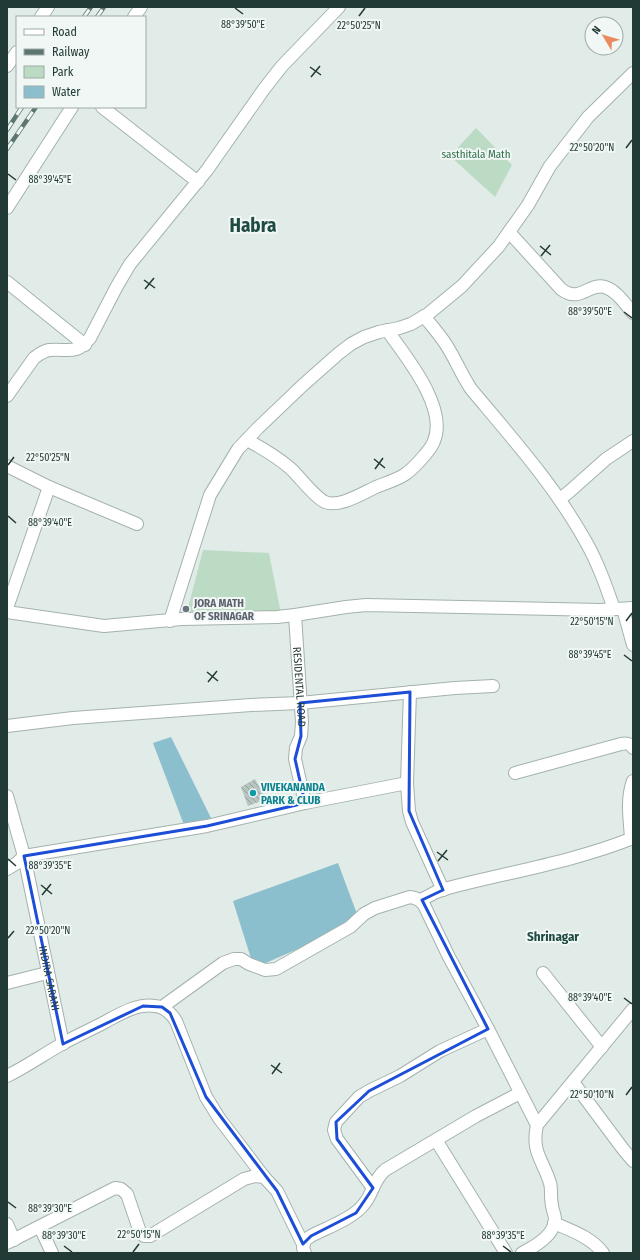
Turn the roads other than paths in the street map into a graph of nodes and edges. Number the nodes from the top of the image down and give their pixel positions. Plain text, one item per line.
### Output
1 (48, 7) edge
2 (141, 7) edge
3 (339, 7) edge
4 (42, 16) edge
5 (135, 16) edge
6 (16, 53) edge
7 (7, 66) edge
8 (633, 73) edge
9 (71, 108) edge
10 (103, 108) edge
11 (198, 182) junction
12 (7, 208) edge
13 (509, 232) junction
14 (7, 282) edge
15 (633, 313) edge
16 (424, 316) junction
17 (387, 330) junction
18 (85, 345) junction
19 (7, 396) edge
20 (247, 440) junction
21 (633, 441) edge
22 (7, 466) edge
23 (49, 488) junction
24 (560, 499) junction
25 (137, 524) dead end
26 (7, 608) edge
27 (623, 609) edge
28 (7, 612) edge
29 (295, 616) junction
30 (170, 621) junction
31 (633, 645) edge
32 (493, 686) dead end
33 (410, 692) junction
34 (300, 703) junction
35 (7, 726) edge
36 (633, 748) edge
37 (515, 773) dead end
38 (633, 781) edge
39 (407, 783) junction
40 (7, 796) edge
41 (305, 803) junction
42 (632, 838) edge
43 (24, 856) junction
44 (7, 869) edge
45 (443, 890) junction
46 (421, 900) junction
47 (47, 973) junction
48 (543, 973) dead end
49 (7, 983) edge
50 (162, 1008) junction
51 (633, 1009) edge
52 (488, 1029) junction
53 (63, 1044) junction
54 (602, 1047) junction
55 (7, 1076) edge
56 (573, 1082) junction
57 (520, 1093) junction
58 (537, 1125) junction
59 (436, 1140) junction
60 (633, 1161) edge
61 (264, 1177) junction
62 (373, 1188) junction
63 (554, 1223) junction
64 (7, 1224) edge
65 (40, 1227) junction
66 (10, 1242) edge
67 (304, 1249) edge
68 (52, 1253) edge
69 (506, 1253) edge
70 (522, 1253) edge
71 (603, 1253) edge

1 - 4 street
2 - 5 street
3 - 11 street
6 - 7 street
8 - 13 street
9 - 12 street
10 - 11 street
11 - 18 street
13 - 15 street
13 - 16 street
14 - 18 street
16 - 17 street
16 - 24 street
17 - 20 street
17 - 20 street
18 - 19 street
20 - 30 street
21 - 24 street
22 - 23 street
23 - 25 street
23 - 26 street
24 - 27 street
27 - 29 street
27 - 31 street
28 - 30 street
29 - 30 street
29 - 34 street, RESIDENTAL ROAD
32 - 33 street
33 - 34 street
33 - 39 street
34 - 35 street
34 - 41 street, RESIDENTAL ROAD
36 - 37 street
38 - 42 street
39 - 41 street
39 - 45 street
40 - 43 street, INDIRA SARANI
41 - 43 street
42 - 45 street
43 - 44 street
43 - 47 street, INDIRA SARANI
45 - 46 street
46 - 50 street
46 - 52 street
47 - 49 street
47 - 53 street, INDIRA SARANI
48 - 54 street
50 - 53 street
50 - 61 street
51 - 54 street
52 - 57 street
52 - 62 street
53 - 55 street
54 - 56 street
56 - 58 street
56 - 60 street
57 - 58 street
57 - 59 street
58 - 63 street
59 - 62 street
59 - 69 street
61 - 65 street
61 - 67 street
62 - 67 street
63 - 70 street
63 - 71 street
64 - 66 street
65 - 66 street
65 - 68 street

